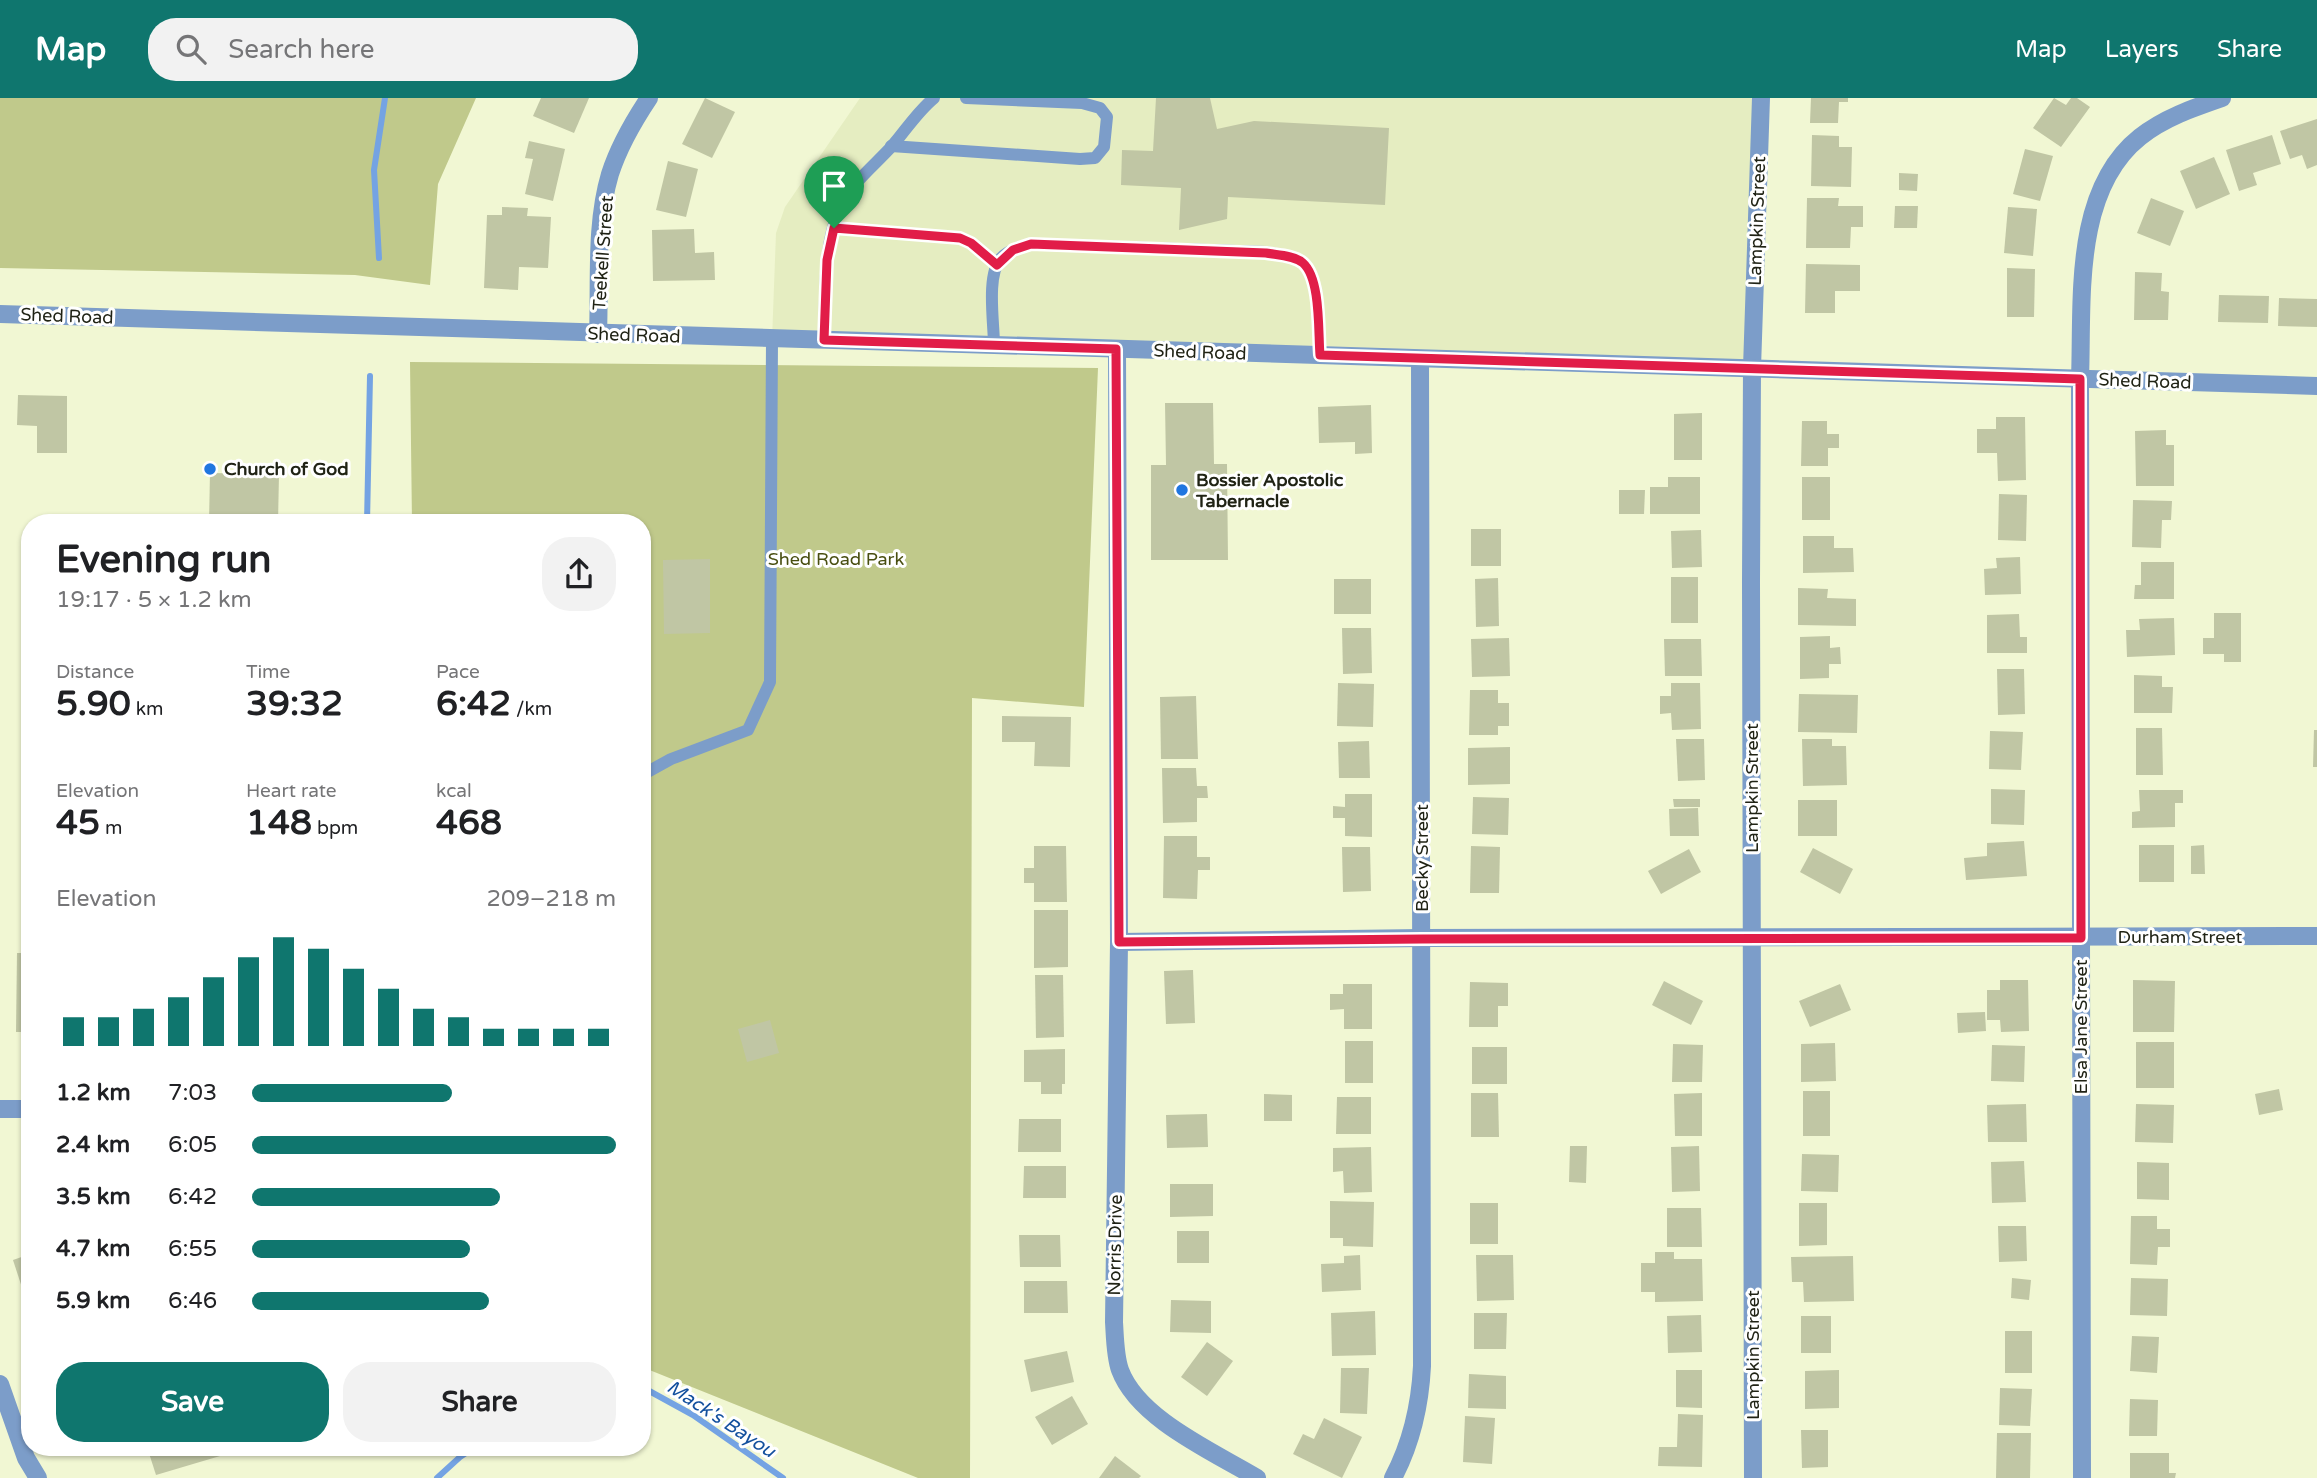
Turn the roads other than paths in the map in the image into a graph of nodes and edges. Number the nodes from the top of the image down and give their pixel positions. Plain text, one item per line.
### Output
1 (649, 98) edge
2 (934, 98) edge
3 (966, 98) edge
4 (1761, 98) edge
5 (2222, 98) edge
6 (891, 146) junction
7 (834, 228) junction
8 (997, 265) junction
9 (0, 314) edge
10 (598, 334) junction
11 (772, 340) junction
12 (824, 340) junction
13 (994, 345) junction
14 (1116, 349) junction
15 (1320, 355) junction
16 (1420, 360) junction
17 (1752, 368) junction
18 (2080, 379) junction
19 (2317, 386) edge
20 (651, 770) edge
21 (2317, 936) edge
22 (2081, 938) junction
23 (1422, 939) junction
24 (1753, 939) junction
25 (1119, 942) junction
26 (0, 1109) edge
27 (21, 1109) edge
28 (0, 1384) edge
29 (21, 1444) edge
30 (25, 1456) edge
31 (38, 1478) edge
32 (1256, 1478) edge
33 (1393, 1478) edge
34 (1753, 1478) edge
35 (2082, 1478) edge

1 - 10 street, Teekell Street
2 - 6 lane
3 - 6 lane
4 - 17 street, Lampkin Street
5 - 18 street, Elsa Jane Street
6 - 7 lane
7 - 8 lane
7 - 12 lane
8 - 13 lane
8 - 15 lane
9 - 10 street, Shed Road
10 - 11 street, Shed Road
11 - 12 street, Shed Road
11 - 20 lane
12 - 13 street, Shed Road
13 - 14 street, Shed Road
14 - 15 street, Shed Road
14 - 25 street, Norris Drive
15 - 16 street, Shed Road
16 - 17 street, Shed Road
16 - 23 street, Becky Street
17 - 18 street, Shed Road
17 - 24 street, Lampkin Street
18 - 19 street, Shed Road
18 - 22 street, Elsa Jane Street
21 - 22 street, Durham Street
22 - 24 street, Durham Street
22 - 35 street, Elsa Jane Street
23 - 24 street, Durham Street
23 - 25 street, Durham Street
23 - 33 street, Becky Street
24 - 34 street, Lampkin Street
25 - 32 street, Norris Drive
26 - 27 street
28 - 29 street
30 - 31 street

